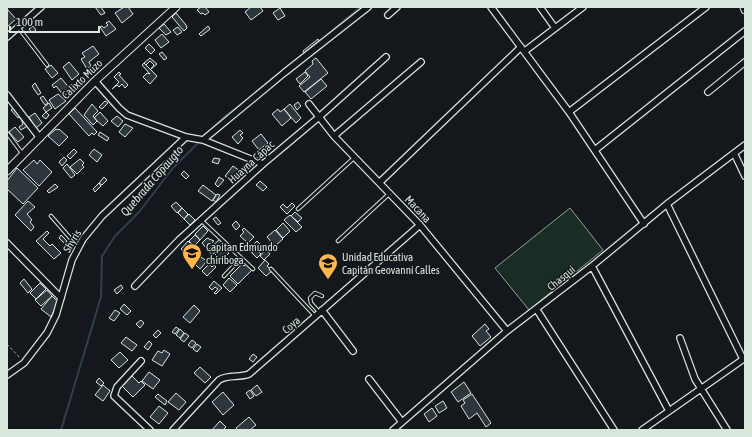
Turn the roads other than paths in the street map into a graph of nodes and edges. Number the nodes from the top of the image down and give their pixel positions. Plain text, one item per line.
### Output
1 (41, 7) edge
2 (176, 7) edge
3 (368, 7) edge
4 (397, 7) edge
5 (491, 7) edge
6 (540, 7) edge
7 (583, 7) edge
8 (706, 7) edge
9 (388, 15) dead end
10 (18, 26) junction
11 (555, 28) junction
12 (745, 31) edge
13 (7, 37) edge
14 (523, 49) junction
15 (386, 57) dead end
16 (421, 62) dead end
17 (745, 62) edge
18 (47, 65) dead end
19 (95, 81) junction
20 (708, 92) dead end
21 (7, 95) edge
22 (309, 104) dead end
23 (569, 112) junction
24 (319, 117) junction
25 (7, 133) edge
26 (334, 136) junction
27 (186, 137) junction
28 (40, 138) junction
29 (203, 140) junction
30 (745, 145) edge
31 (595, 150) junction
32 (734, 153) junction
33 (23, 154) junction
34 (355, 157) junction
35 (263, 164) junction
36 (7, 171) edge
37 (745, 176) edge
38 (380, 182) junction
39 (390, 193) junction
40 (667, 204) junction
41 (298, 209) dead end
42 (51, 216) dead end
43 (202, 221) junction
44 (644, 224) junction
45 (420, 225) junction
46 (338, 241) dead end
47 (7, 243) edge
48 (78, 247) junction
49 (241, 258) junction
50 (592, 266) junction
51 (252, 269) dead end
52 (271, 269) dead end
53 (224, 276) dead end
54 (134, 286) dead end
55 (322, 296) dead end
56 (61, 298) junction
57 (537, 310) junction
58 (319, 313) junction
59 (507, 331) junction
60 (680, 338) dead end
61 (353, 351) dead end
62 (744, 358) edge
63 (141, 360) dead end
64 (7, 373) edge
65 (369, 379) dead end
66 (702, 389) junction
67 (669, 411) junction
68 (402, 422) junction
69 (150, 430) edge
70 (173, 430) edge
71 (393, 430) edge
72 (614, 430) edge
73 (642, 430) edge
74 (727, 430) edge

1 - 10 street
2 - 19 street, Calixto Muzo
3 - 29 street
4 - 9 street
5 - 14 street
6 - 11 street
7 - 11 street
8 - 23 street
10 - 13 street
10 - 18 lane
11 - 14 street
12 - 31 street
14 - 23 street
14 - 38 street
15 - 24 street, Huayna Cápac
16 - 26 street
17 - 20 street
19 - 27 street
19 - 28 street, Calixto Muzo
21 - 28 street
22 - 24 street, Macana
23 - 31 street
24 - 26 street, Macana
24 - 35 street, Huayna Cápac
25 - 33 lane
26 - 34 street, Macana
27 - 29 street
27 - 48 street, Shyris
28 - 33 street, Calixto Muzo
29 - 35 street
30 - 32 street, Chasqui
31 - 44 street
32 - 37 street
32 - 40 street, Chasqui
33 - 36 street, Calixto Muzo
34 - 38 street, Macana
34 - 41 lane
35 - 43 street, Huayna Cápac
38 - 39 street, Macana
39 - 45 street, Macana
39 - 46 lane
40 - 44 street, Chasqui
40 - 62 street
42 - 48 lane
43 - 49 lane
43 - 54 street, Huayna Cápac
44 - 50 street, Chasqui
45 - 58 street, Coya
45 - 59 street, Macana
47 - 56 street
48 - 56 street, Shyris
49 - 51 lane
49 - 53 lane
50 - 57 street, Chasqui
50 - 67 street
52 - 58 lane
55 - 58 lane
56 - 64 street, Shyris
57 - 59 street, Chasqui
57 - 72 street
58 - 61 street
58 - 70 street, Coya
59 - 68 street, Chasqui
60 - 66 street
62 - 66 street
63 - 69 street
65 - 68 street
66 - 67 street
66 - 74 street
67 - 73 street
68 - 71 street, Chasqui

